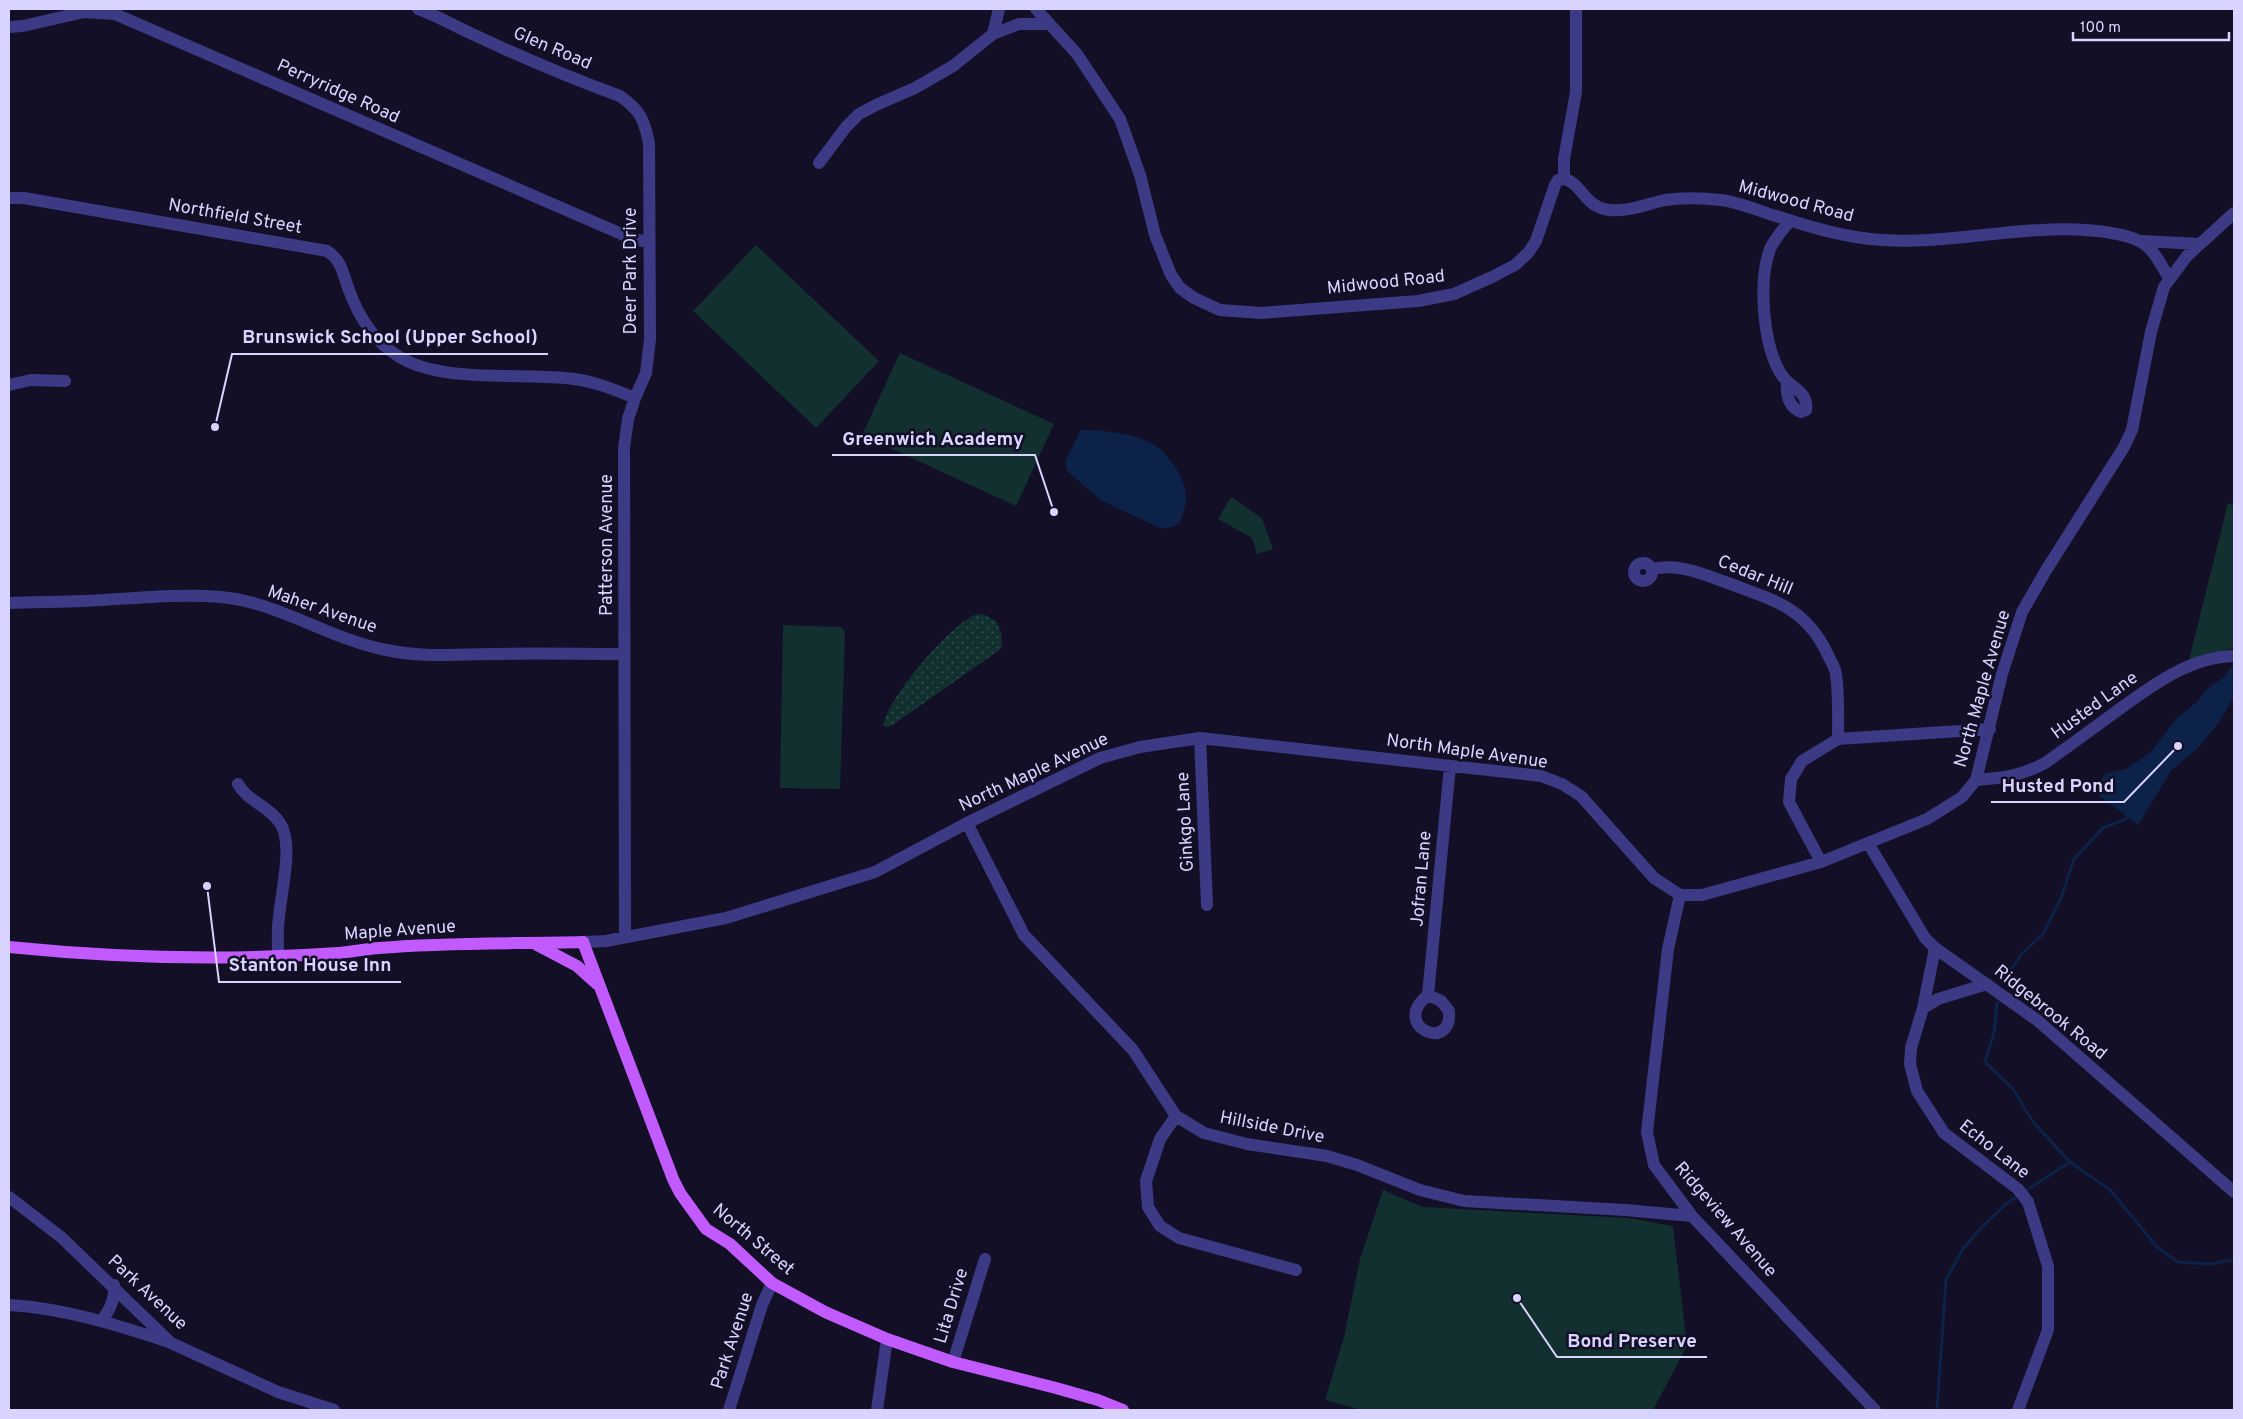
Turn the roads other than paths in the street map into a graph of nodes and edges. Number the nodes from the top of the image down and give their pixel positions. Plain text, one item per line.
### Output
1 (999, 9) edge
2 (1036, 9) edge
3 (1576, 9) edge
4 (425, 10) edge
5 (1049, 24) junction
6 (9, 27) edge
7 (993, 34) junction
8 (649, 143) joint
9 (818, 163) dead end
10 (1564, 179) junction
11 (11, 194) edge
12 (2234, 213) edge
13 (1790, 221) junction
14 (2142, 241) junction
15 (648, 242) junction
16 (2199, 244) junction
17 (2169, 278) junction
18 (65, 381) dead end
19 (1787, 383) dead end
20 (9, 384) edge
21 (636, 398) junction
22 (1652, 569) dead end
23 (9, 602) edge
24 (624, 654) junction
25 (2234, 656) edge
26 (1990, 729) junction
27 (1200, 738) junction
28 (1838, 739) junction
29 (1450, 766) junction
30 (1976, 780) junction
31 (238, 784) dead end
32 (966, 823) junction
33 (1868, 843) junction
34 (1821, 862) junction
35 (1680, 895) junction
36 (1207, 905) dead end
37 (624, 938) junction
38 (583, 942) junction
39 (532, 943) junction
40 (9, 947) edge
41 (1934, 948) junction
42 (278, 956) junction
43 (1987, 984) junction
44 (599, 986) junction
45 (1428, 995) dead end
46 (1923, 1008) junction
47 (1176, 1116) junction
48 (2234, 1192) edge
49 (9, 1197) edge
50 (1692, 1216) junction
51 (985, 1260) dead end
52 (1296, 1270) dead end
53 (772, 1283) junction
54 (114, 1286) junction
55 (9, 1305) edge
56 (101, 1321) junction
57 (887, 1339) junction
58 (172, 1343) junction
59 (953, 1362) junction
60 (334, 1410) edge
61 (729, 1410) edge
62 (877, 1410) edge
63 (1123, 1410) edge
64 (1875, 1410) edge
65 (2018, 1410) edge

1 - 7 street
2 - 5 street, Midwood Road
3 - 10 street
4 - 8 street, Glen Road
5 - 7 street
5 - 10 street, Midwood Road
6 - 15 street, Perryridge Road
7 - 9 street
8 - 15 street, Deer Park Drive
10 - 13 street, Midwood Road
11 - 21 street, Northfield Street
12 - 16 street, North Maple Avenue
13 - 14 street, Midwood Road
13 - 19 street
14 - 16 street, Midwood Road
14 - 17 street
15 - 21 street, Deer Park Drive
16 - 17 street, North Maple Avenue
17 - 26 street, North Maple Avenue
18 - 20 street
21 - 24 street, Patterson Avenue
22 - 28 street, Cedar Hill
23 - 24 street, Maher Avenue
24 - 37 street, Patterson Avenue
25 - 30 street, Husted Lane
26 - 28 street
26 - 30 street, North Maple Avenue
27 - 29 street, North Maple Avenue
27 - 32 street, North Maple Avenue
27 - 36 street, Ginkgo Lane
28 - 34 street
29 - 35 street, North Maple Avenue
29 - 45 street, Jofran Lane
30 - 33 street, North Maple Avenue
31 - 42 street
32 - 37 street, North Maple Avenue
32 - 47 street, Hillside Drive
33 - 34 street, North Maple Avenue
33 - 41 street, Ridgebrook Road
34 - 35 street, North Maple Avenue
35 - 50 street, Ridgeview Avenue
37 - 38 street, North Maple Avenue
38 - 39 main road, Maple Avenue
38 - 44 main road, North Street
39 - 42 main road, Maple Avenue
39 - 44 main road
40 - 42 main road, Maple Avenue
41 - 43 street, Ridgebrook Road
41 - 46 street, Echo Lane
43 - 46 street
43 - 48 street, Ridgebrook Road
44 - 53 main road, North Street
46 - 65 street, Echo Lane
47 - 50 street, Hillside Drive
47 - 52 street
49 - 54 street, Park Avenue
50 - 64 street, Ridgeview Avenue
51 - 59 street, Lita Drive
53 - 57 main road, North Street
53 - 61 street, Park Avenue
54 - 56 street
54 - 58 street, Park Avenue
55 - 56 street
56 - 58 street
57 - 59 main road, North Street
57 - 62 street
58 - 60 street, Park Avenue
59 - 63 main road, North Street

